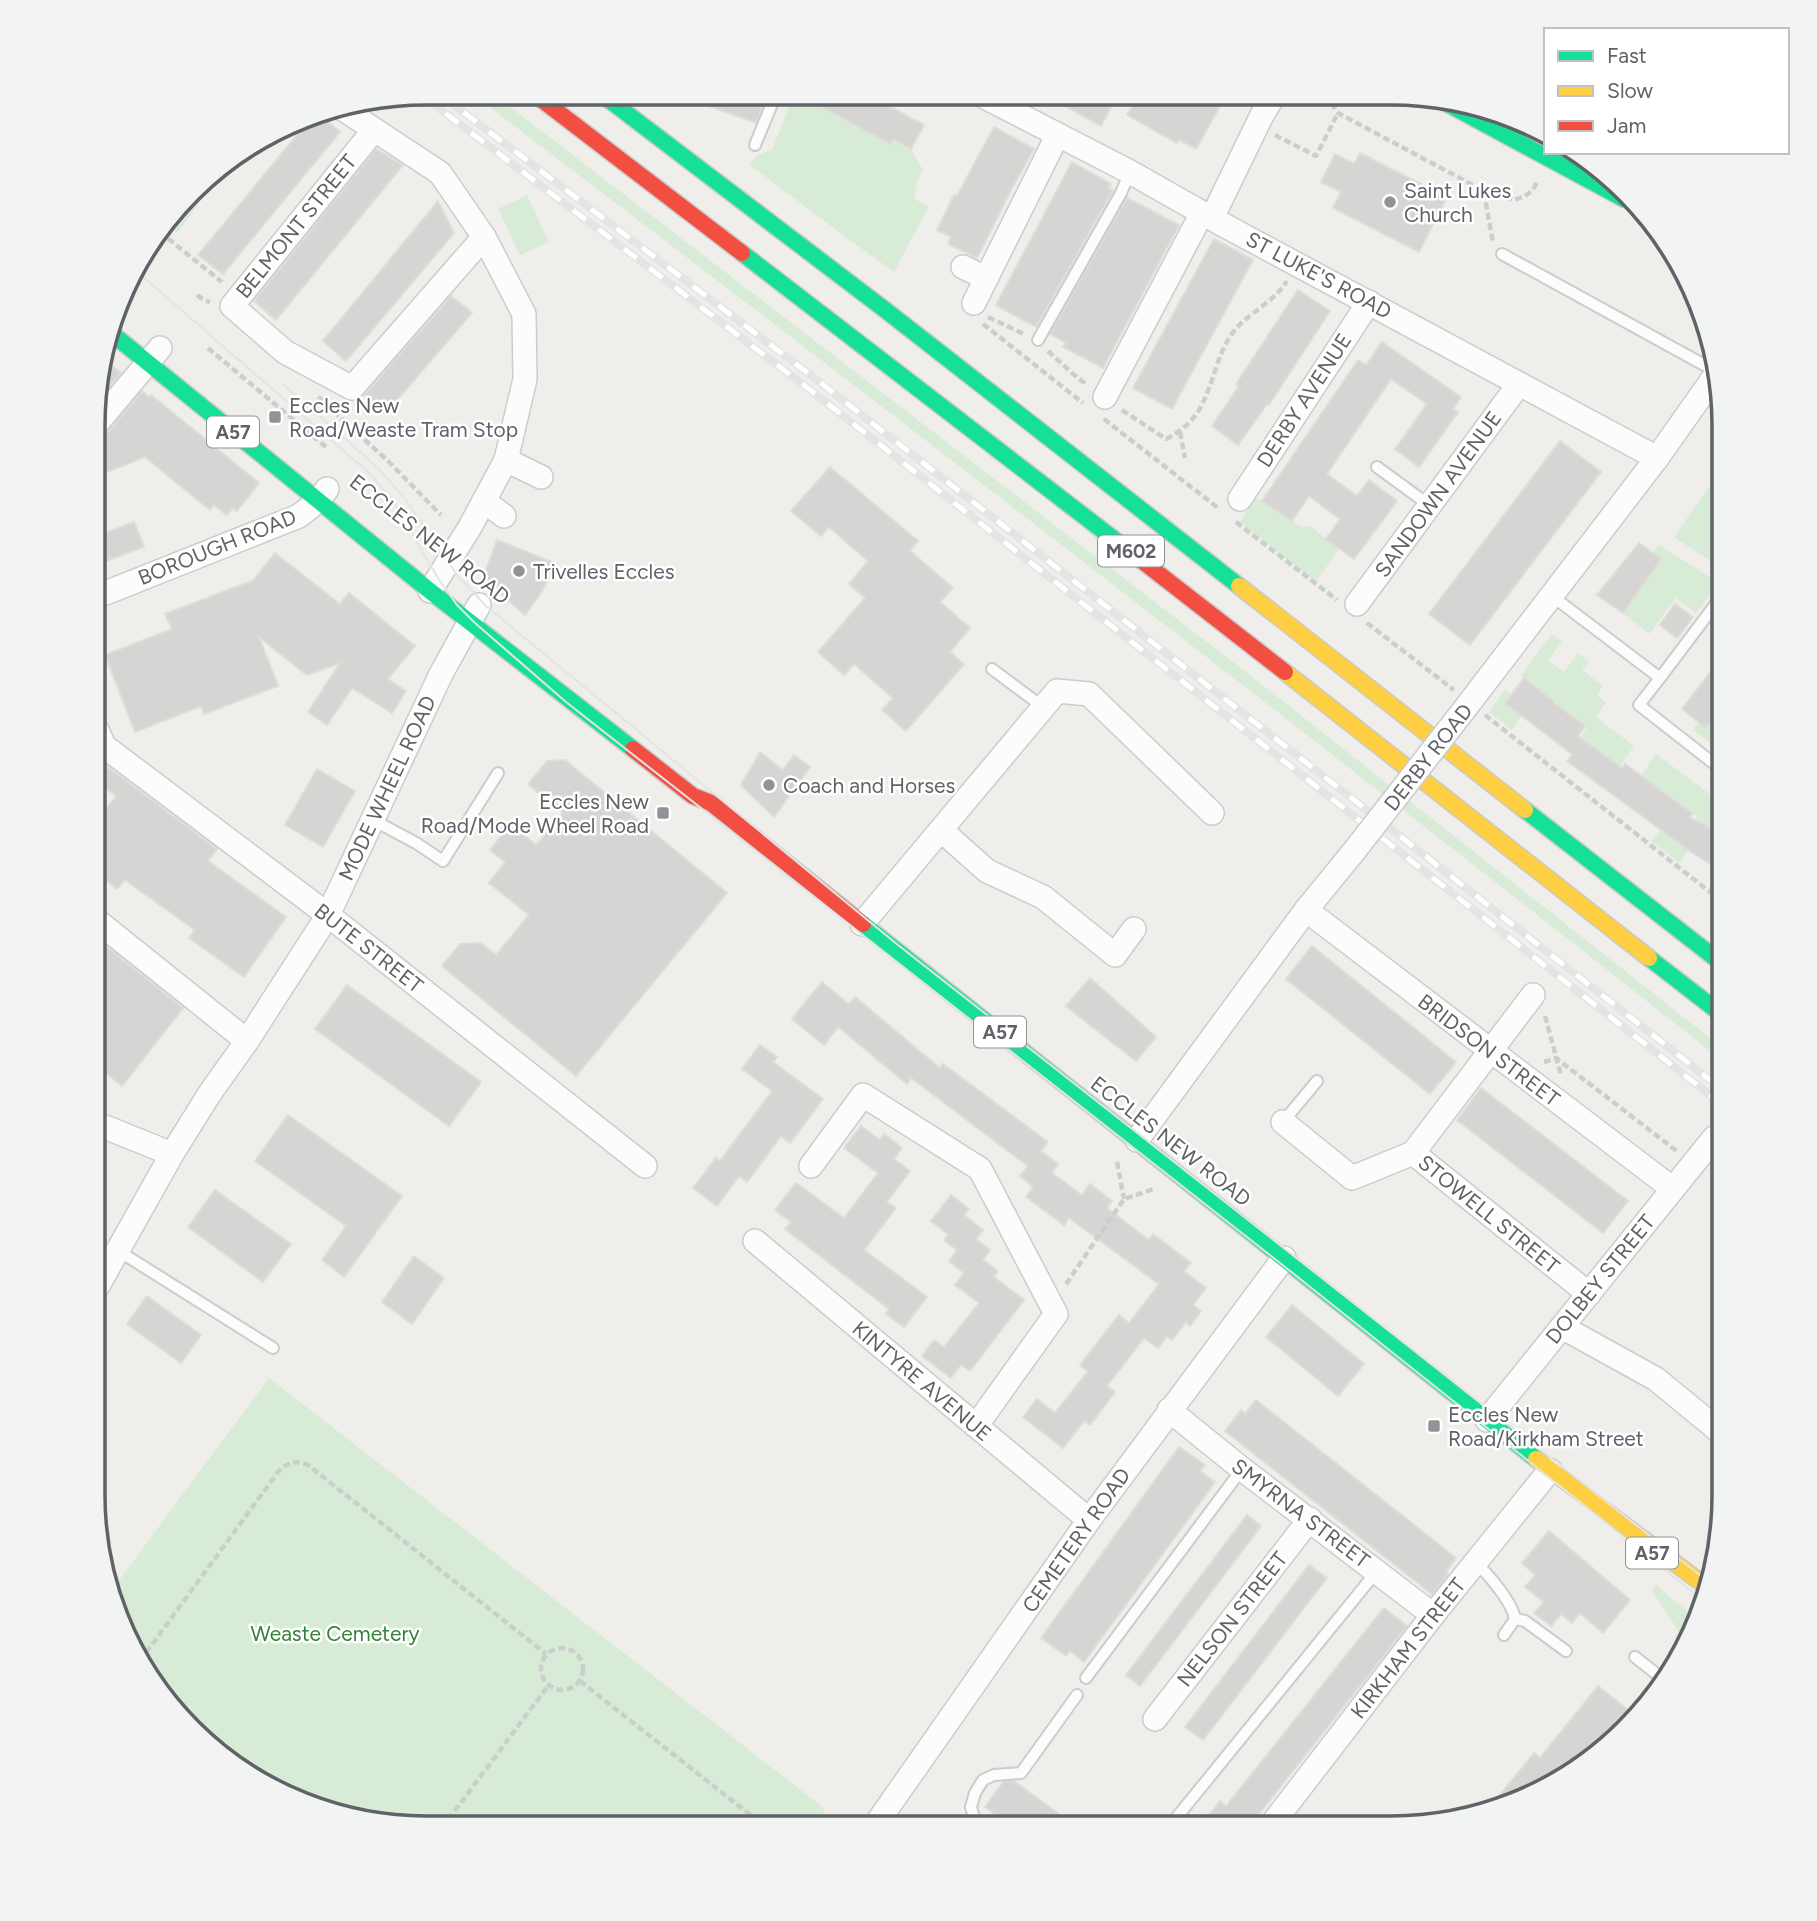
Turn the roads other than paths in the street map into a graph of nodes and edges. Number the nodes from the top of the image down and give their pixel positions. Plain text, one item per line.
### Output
1 (549, 105) edge
2 (616, 105) edge
3 (771, 105) edge
4 (1018, 105) edge
5 (1268, 105) edge
6 (351, 114) edge
7 (1467, 114) edge
8 (374, 130) junction
9 (1057, 135) junction
10 (755, 145) dead end
11 (1130, 172) junction
12 (1610, 191) edge
13 (1207, 215) junction
14 (484, 237) junction
15 (1502, 254) road end
16 (963, 267) dead end
17 (986, 278) junction
18 (1369, 302) junction
19 (979, 313) road end
20 (118, 336) edge
21 (1038, 340) dead end
22 (157, 352) junction
23 (1706, 366) edge
24 (1519, 384) junction
25 (1709, 384) edge
26 (1104, 408) road end
27 (106, 413) edge
28 (1657, 458) junction
29 (506, 460) junction
30 (1377, 467) dead end
31 (541, 477) dead end
32 (326, 490) junction
33 (484, 501) junction
34 (1429, 505) junction
35 (1231, 509) road end
36 (504, 516) dead end
37 (438, 578) junction
38 (105, 593) edge
39 (1552, 596) junction
40 (1353, 608) road end
41 (477, 609) junction
42 (1712, 609) edge
43 (992, 669) dead end
44 (1660, 678) junction
45 (1043, 708) junction
46 (616, 716) dead end
47 (105, 747) edge
48 (1712, 762) edge
49 (498, 773) dead end
50 (711, 803) junction
51 (1212, 813) dead end
52 (373, 820) junction
53 (941, 830) junction
54 (1306, 911) junction
55 (328, 915) junction
56 (862, 924) junction
57 (105, 927) edge
58 (1134, 929) dead end
59 (1712, 956) edge
60 (1533, 995) road end
61 (1712, 1007) edge
62 (247, 1041) junction
63 (1490, 1051) junction
64 (1317, 1081) dead end
65 (1283, 1122) joint
66 (105, 1128) edge
67 (1137, 1140) junction
68 (1712, 1140) edge
69 (1413, 1153) junction
70 (172, 1154) junction
71 (645, 1166) dead end
72 (811, 1166) dead end
73 (1673, 1189) junction
74 (754, 1241) dead end
75 (117, 1250) junction
76 (1284, 1258) junction
77 (105, 1271) edge
78 (1589, 1294) junction
79 (1562, 1327) junction
80 (273, 1348) dead end
81 (1169, 1410) junction
82 (1487, 1420) junction
83 (1712, 1425) edge
84 (976, 1426) junction
85 (1242, 1469) junction
86 (1550, 1470) junction
87 (1605, 1512) junction
88 (1310, 1519) junction
89 (1089, 1520) junction
90 (1475, 1563) junction
91 (1377, 1571) junction
92 (1700, 1582) edge
93 (1697, 1591) edge
94 (1433, 1615) junction
95 (1515, 1619) junction
96 (1504, 1634) dead end
97 (1566, 1651) dead end
98 (1635, 1657) dead end
99 (1657, 1674) edge
100 (1086, 1678) dead end
101 (1077, 1695) dead end
102 (1155, 1719) dead end
103 (882, 1816) edge
104 (973, 1816) edge
105 (1178, 1816) edge
106 (1278, 1816) edge

1 - 61 main road, M602
2 - 59 main road, M602
3 - 10 lane
4 - 9 street, ST LUKE'S ROAD
5 - 13 street
6 - 8 street
7 - 12 main road
8 - 14 street
8 - 14 street, BELMONT STREET
9 - 11 street, ST LUKE'S ROAD
9 - 17 street
11 - 13 street, ST LUKE'S ROAD
11 - 21 lane
13 - 18 street, ST LUKE'S ROAD
13 - 26 street
14 - 29 street
15 - 23 lane
16 - 17 street
17 - 19 street
18 - 24 street, ST LUKE'S ROAD
18 - 35 street, DERBY AVENUE
20 - 22 main road, ECCLES NEW ROAD / A57
22 - 27 street
22 - 32 main road, ECCLES NEW ROAD / A57
24 - 28 street, ST LUKE'S ROAD
24 - 34 street, SANDOWN AVENUE
25 - 28 street, DERBY ROAD
28 - 39 street, DERBY ROAD
29 - 31 street
29 - 33 street
30 - 34 lane
32 - 37 main road, ECCLES NEW ROAD / A57
32 - 38 street, BOROUGH ROAD
33 - 36 street
33 - 37 street
34 - 40 street, SANDOWN AVENUE
37 - 41 main road, ECCLES NEW ROAD / A57
39 - 44 lane
39 - 54 street, DERBY ROAD, bridge
41 - 50 main road, ECCLES NEW ROAD / A57
41 - 52 street, MODE WHEEL ROAD
42 - 44 lane
43 - 45 lane
44 - 48 lane
45 - 51 street
45 - 53 street
46 - 50 main road, ECCLES NEW ROAD
47 - 55 street, BUTE STREET
49 - 52 lane
50 - 56 main road, ECCLES NEW ROAD / A57
52 - 55 street, MODE WHEEL ROAD
53 - 56 street
53 - 58 street
54 - 63 street, BRIDSON STREET
54 - 67 street, DERBY ROAD
55 - 62 street, MODE WHEEL ROAD
55 - 71 street, BUTE STREET
56 - 67 main road, ECCLES NEW ROAD / A57
57 - 62 street
60 - 63 street
62 - 70 street, MODE WHEEL ROAD
63 - 69 street
63 - 73 street, BRIDSON STREET
64 - 65 lane
65 - 69 street, STOWELL STREET
66 - 70 street
67 - 76 main road, ECCLES NEW ROAD / A57
68 - 73 street, DOLBEY STREET
69 - 78 street, STOWELL STREET
70 - 75 street, MODE WHEEL ROAD
72 - 84 street
73 - 78 street, DOLBEY STREET
74 - 84 street, KINTYRE AVENUE
75 - 77 street, MODE WHEEL ROAD
75 - 80 lane
76 - 81 street, CEMETERY ROAD
76 - 82 main road, ECCLES NEW ROAD / A57
78 - 79 street, DOLBEY STREET
79 - 82 street, DOLBEY STREET
79 - 83 street
81 - 85 street, SMYRNA STREET
81 - 89 street, CEMETERY ROAD
82 - 86 main road, ECCLES NEW ROAD / A57
84 - 89 street, KINTYRE AVENUE
85 - 88 street, SMYRNA STREET
85 - 100 lane
86 - 87 main road, ECCLES NEW ROAD / A57
86 - 90 street, KIRKHAM STREET
87 - 92 main road, ECCLES NEW ROAD / A57
87 - 93 main road, ECCLES NEW ROAD / A57
88 - 91 street, SMYRNA STREET
88 - 102 street, NELSON STREET
89 - 103 street, CEMETERY ROAD
90 - 94 street, KIRKHAM STREET
90 - 95 lane
91 - 94 street, SMYRNA STREET
91 - 105 lane
94 - 106 street, KIRKHAM STREET
95 - 96 lane
95 - 97 lane
98 - 99 lane
101 - 104 lane

